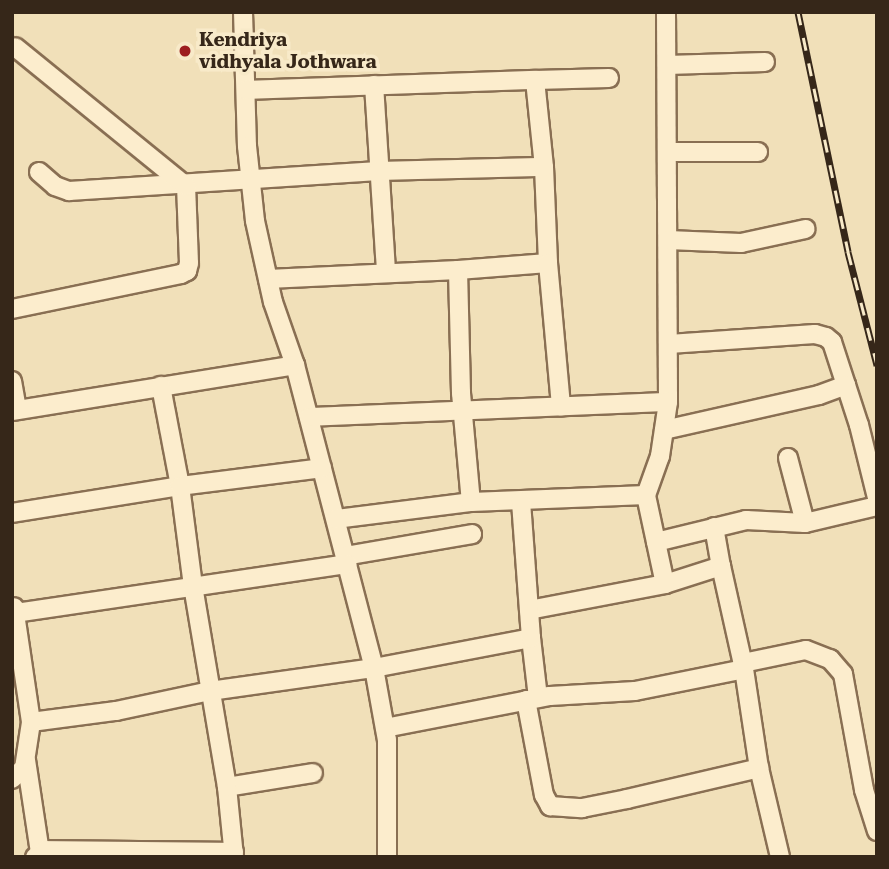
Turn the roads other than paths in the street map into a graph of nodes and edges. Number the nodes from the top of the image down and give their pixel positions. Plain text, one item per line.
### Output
1 (243, 12) edge
2 (666, 12) edge
3 (15, 47) dead end
4 (765, 62) dead end
5 (667, 65) junction
6 (609, 78) dead end
7 (534, 80) junction
8 (374, 85) junction
9 (246, 90) junction
10 (668, 152) junction
11 (758, 152) dead end
12 (544, 167) junction
13 (39, 172) dead end
14 (378, 172) junction
15 (251, 180) junction
16 (186, 186) junction
17 (805, 229) dead end
18 (668, 240) junction
19 (548, 263) junction
20 (458, 270) junction
21 (386, 272) junction
22 (268, 279) junction
23 (12, 309) edge
24 (669, 344) junction
25 (295, 365) junction
26 (12, 381) edge
27 (846, 385) junction
28 (161, 387) junction
29 (668, 402) junction
30 (561, 406) junction
31 (14, 410) edge
32 (463, 411) junction
33 (309, 417) junction
34 (664, 430) junction
35 (788, 458) dead end
36 (322, 468) junction
37 (180, 485) junction
38 (646, 495) junction
39 (877, 498) edge
40 (521, 501) junction
41 (471, 502) junction
42 (877, 506) edge
43 (12, 513) edge
44 (336, 519) junction
45 (805, 523) junction
46 (714, 527) junction
47 (472, 534) dead end
48 (656, 542) junction
49 (346, 560) junction
50 (721, 566) junction
51 (665, 584) junction
52 (193, 586) junction
53 (14, 605) edge
54 (529, 610) junction
55 (531, 638) junction
56 (744, 666) junction
57 (374, 668) junction
58 (210, 691) junction
59 (532, 699) junction
60 (31, 723) junction
61 (385, 728) junction
62 (26, 758) junction
63 (759, 768) junction
64 (313, 773) dead end
65 (12, 779) edge
66 (228, 787) junction
67 (877, 831) edge
68 (37, 855) edge
69 (234, 855) edge
70 (387, 857) edge
71 (780, 857) edge

1 - 9 street
2 - 5 street
3 - 16 street
4 - 5 street
5 - 10 street
6 - 7 street
7 - 8 street
7 - 12 street
8 - 9 street
8 - 14 street
9 - 15 street
10 - 11 street
10 - 18 street
12 - 14 street
12 - 19 street
13 - 16 street
14 - 15 street
14 - 21 street
15 - 16 street
15 - 22 street
16 - 23 street
17 - 18 street
18 - 24 street
19 - 20 street
19 - 30 street
20 - 21 street
20 - 32 street
21 - 22 street
22 - 25 street
24 - 27 street
24 - 29 street
25 - 28 street
25 - 33 street
26 - 31 street
27 - 34 street
27 - 39 street
28 - 31 street
28 - 37 street
29 - 30 street
29 - 34 street
30 - 32 street
32 - 33 street
32 - 41 street
33 - 36 street
34 - 38 street
35 - 45 street
36 - 37 street
36 - 44 street
37 - 43 street
37 - 52 street
38 - 40 street
38 - 48 street
40 - 41 street
40 - 54 street
41 - 44 street
42 - 45 street
44 - 49 street
45 - 46 street
46 - 48 street
46 - 50 street
47 - 49 street
48 - 51 street
49 - 52 street
49 - 57 street
50 - 51 street
50 - 56 street
51 - 54 street
52 - 53 street
52 - 58 street
53 - 60 street
54 - 55 street
55 - 57 street
55 - 59 street
56 - 59 street
56 - 63 street
56 - 67 street
57 - 58 street
57 - 61 street
58 - 60 street
58 - 66 street
59 - 61 street
59 - 63 street
60 - 62 street
61 - 70 street
62 - 65 street
62 - 68 street
63 - 71 street
64 - 66 street
66 - 69 street
68 - 69 street

